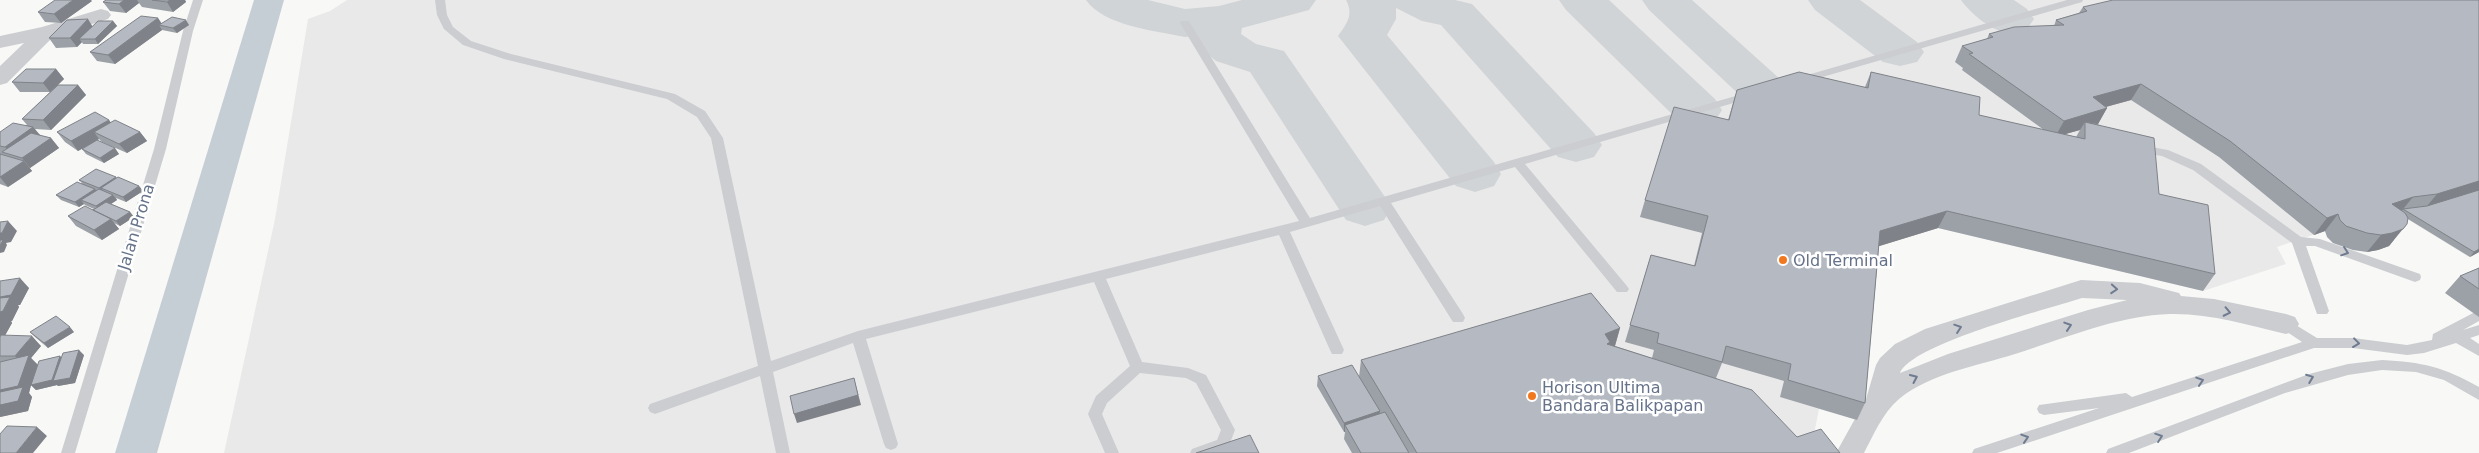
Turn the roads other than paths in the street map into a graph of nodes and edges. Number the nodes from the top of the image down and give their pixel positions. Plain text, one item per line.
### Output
1 (198, 0) edge
2 (440, 0) edge
3 (2078, 0) edge
4 (100, 15) dead end
5 (1185, 23) dead end
6 (47, 32) junction
7 (0, 42) edge
8 (0, 78) edge
9 (1792, 83) edge
10 (1764, 91) edge
11 (2127, 148) edge
12 (1517, 162) junction
13 (1384, 202) junction
14 (1306, 223) junction
15 (1282, 230) junction
16 (2298, 241) junction
17 (1098, 275) junction
18 (2415, 277) dead end
19 (1622, 289) dead end
20 (2322, 311) dead end
21 (1458, 318) dead end
22 (2478, 323) edge
23 (2286, 324) joint
24 (858, 336) junction
25 (2458, 336) junction
26 (2314, 343) junction
27 (2424, 348) junction
28 (1337, 350) dead end
29 (2479, 351) edge
30 (1137, 367) junction
31 (766, 368) junction
32 (2479, 394) edge
33 (2154, 396) junction
34 (655, 408) dead end
35 (2044, 409) dead end
36 (891, 444) dead end
37 (68, 453) edge
38 (783, 453) edge
39 (1112, 453) edge
40 (1197, 453) edge
41 (1850, 453) edge
42 (1979, 453) edge
43 (2113, 453) edge

1 - 37 lane, Jalan Prona
2 - 31 lane
3 - 9 lane
4 - 6 street
5 - 14 lane
6 - 7 street
6 - 8 street
10 - 12 lane
11 - 16 lane
12 - 13 lane
12 - 19 lane
13 - 14 lane
13 - 21 lane
14 - 15 lane
15 - 17 lane
15 - 28 lane
16 -> 18 lane
16 - 20 lane
17 - 24 lane
17 - 30 lane
22 - 25 lane
22 - 27 lane
23 - 26 lane
41 -> 23 street
24 - 31 lane
24 - 36 lane
25 - 27 lane
25 - 29 lane
26 -> 27 lane
33 -> 26 lane
30 - 39 lane
30 - 40 lane
31 - 34 lane
31 - 38 lane
43 -> 32 lane
33 - 35 lane
42 -> 33 lane

